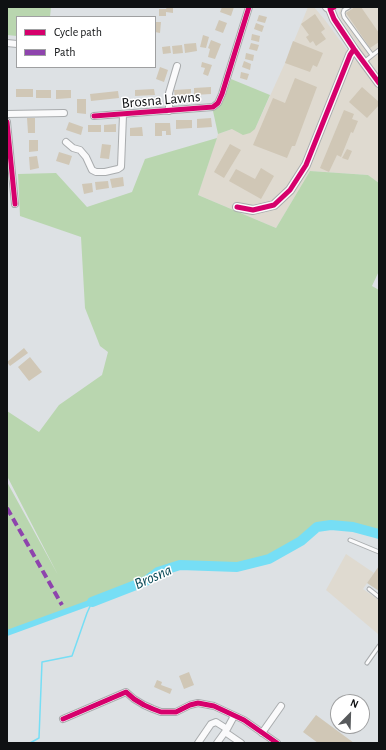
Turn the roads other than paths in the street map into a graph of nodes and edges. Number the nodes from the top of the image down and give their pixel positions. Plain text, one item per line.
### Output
1 (249, 7) edge
2 (349, 7) edge
3 (331, 8) edge
4 (354, 50) junction
5 (379, 50) edge
6 (372, 55) junction
7 (364, 62) junction
8 (177, 66) dead end
9 (379, 83) edge
10 (170, 111) junction
11 (64, 113) dead end
12 (7, 114) edge
13 (123, 115) junction
14 (94, 116) dead end
15 (7, 122) edge
16 (66, 142) dead end
17 (15, 204) dead end
18 (237, 207) dead end
19 (350, 540) dead end
20 (379, 552) edge
21 (369, 589) dead end
22 (379, 597) edge
23 (379, 646) edge
24 (367, 663) dead end
25 (281, 706) dead end
26 (234, 716) junction
27 (63, 719) dead end
28 (262, 733) junction
29 (198, 743) edge
30 (217, 743) edge
31 (241, 743) edge
32 (277, 743) edge

1 - 10 street, Brosna Lawns
2 - 6 lane
3 - 4 street
4 - 7 street
4 - 18 street
5 - 6 lane
6 - 7 lane
7 - 9 street
8 - 10 street
10 - 13 street, Brosna Lawns
11 - 12 street
13 - 14 street, Brosna Lawns
13 - 16 street
15 - 17 street
19 - 20 lane
21 - 22 lane
23 - 24 lane
25 - 28 street
26 - 27 street
26 - 28 street
26 - 29 street
28 - 32 street
30 - 31 street

